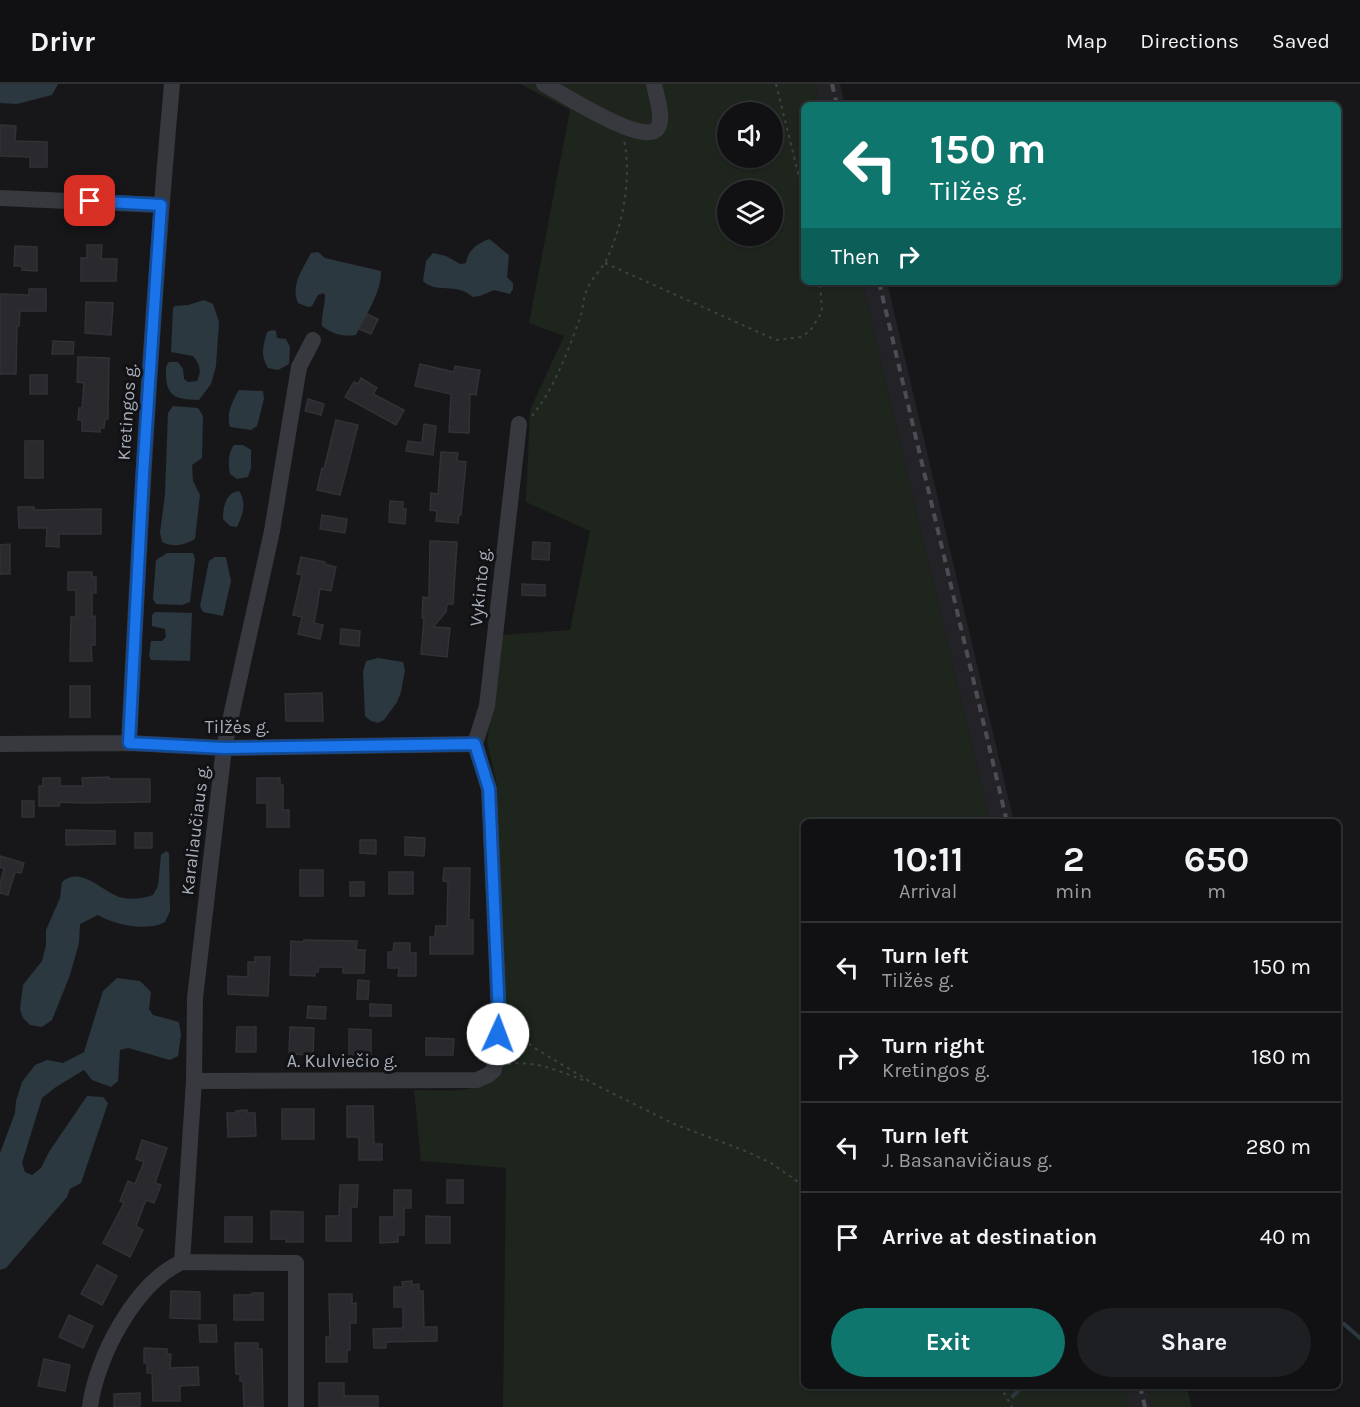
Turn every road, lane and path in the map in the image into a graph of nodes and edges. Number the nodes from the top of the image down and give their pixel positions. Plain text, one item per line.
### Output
1 (172, 84) edge
2 (544, 84) edge
3 (654, 84) edge
4 (776, 84) edge
5 (621, 126) junction
6 (801, 186) edge
7 (0, 198) edge
8 (161, 205) junction
9 (604, 263) junction
10 (820, 285) edge
11 (313, 339) dead end
12 (519, 424) joint
13 (129, 743) junction
14 (0, 744) edge
15 (475, 744) junction
16 (224, 748) junction
17 (499, 1016) junction
18 (491, 1073) junction
19 (194, 1081) junction
20 (594, 1084) junction
21 (801, 1184) edge
22 (182, 1262) junction
23 (1002, 1389) edge
24 (90, 1407) edge
25 (296, 1407) edge
26 (1012, 1407) edge

1 - 8 street, Kretingos g.
2 - 5 street
3 - 5 street
4 - 6 path
5 - 9 path
7 - 8 street
8 - 13 street, Kretingos g.
9 - 10 path
9 - 12 path
11 - 16 street, Karaliaučiaus g.
12 - 15 street, Vykinto g.
13 - 14 street, Tilžės g.
13 - 16 street, Tilžės g.
15 - 16 street, Tilžės g.
15 - 17 street
16 - 19 street, Karaliaučiaus g.
17 - 18 street
17 - 20 path
18 - 19 street, A. Kulviečio g.
18 - 20 path
19 - 22 street, Karaliaučiaus g.
20 - 21 path
22 - 24 street
22 - 25 street
23 - 26 path

